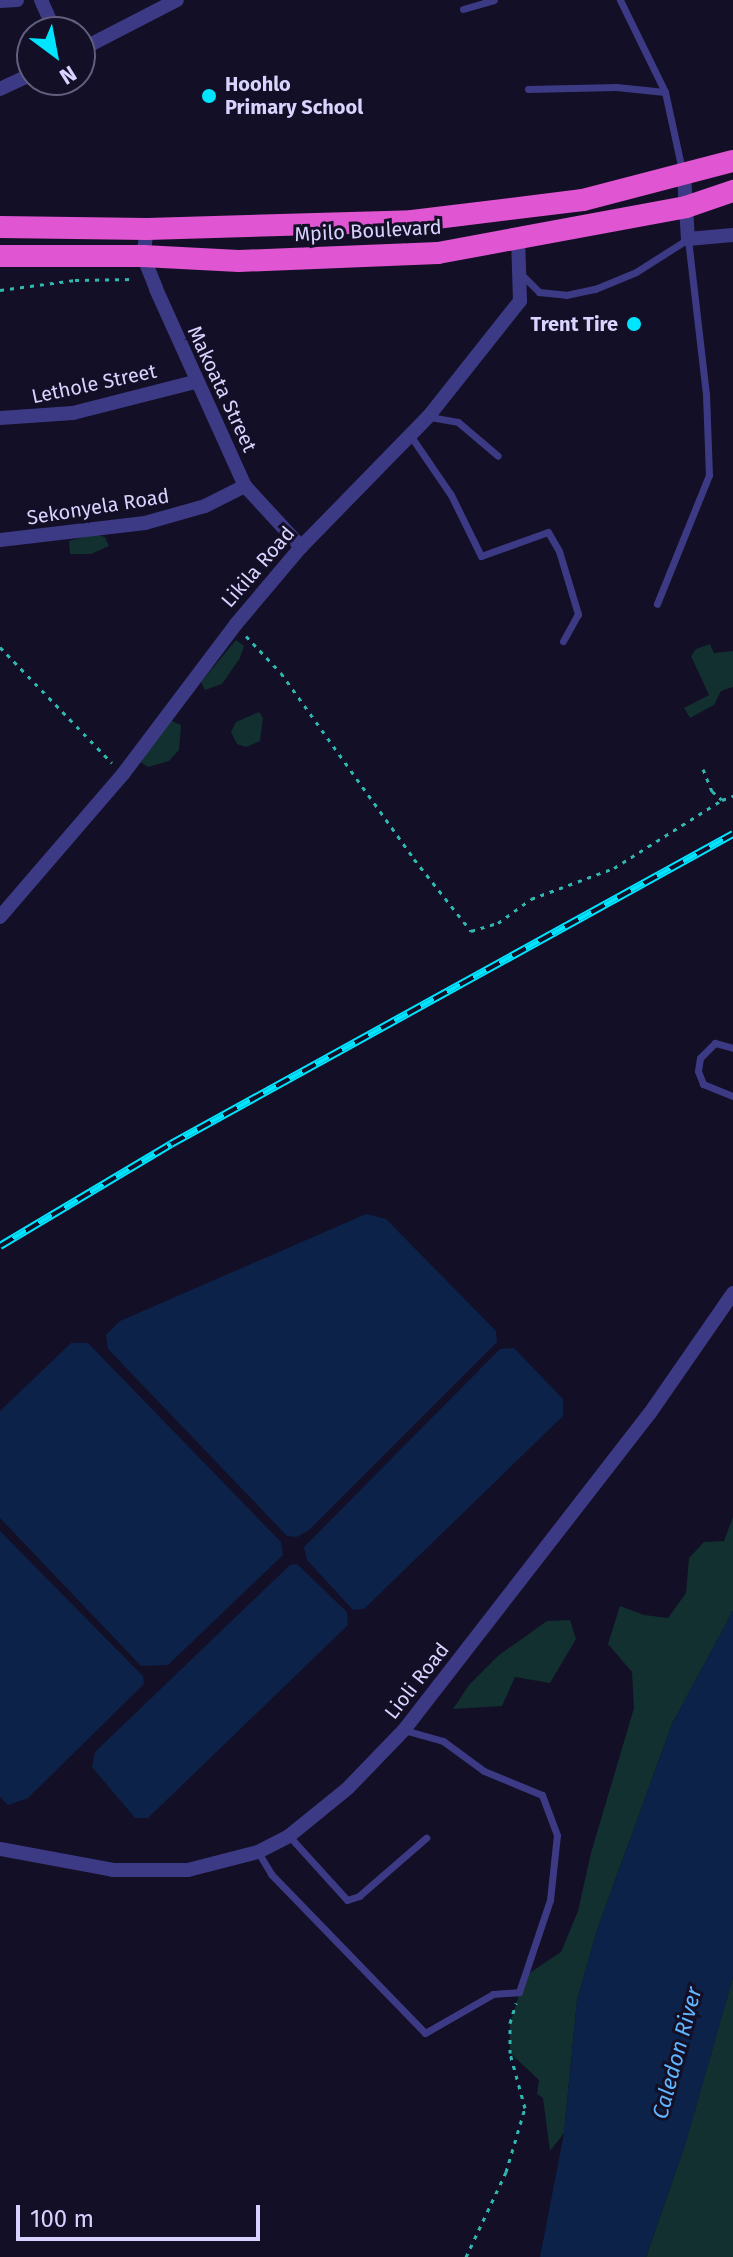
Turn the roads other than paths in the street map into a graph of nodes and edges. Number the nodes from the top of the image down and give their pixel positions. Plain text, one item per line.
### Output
1 (17, 0) edge
2 (177, 0) edge
3 (494, 0) edge
4 (620, 0) edge
5 (0, 1) edge
6 (463, 9) dead end
7 (96, 42) edge
8 (528, 89) dead end
9 (665, 92) junction
10 (733, 161) edge
11 (684, 176) junction
12 (733, 191) edge
13 (686, 207) junction
14 (0, 227) edge
15 (147, 229) junction
16 (733, 235) edge
17 (518, 239) junction
18 (688, 239) junction
19 (0, 256) edge
20 (147, 266) junction
21 (519, 272) junction
22 (195, 382) junction
23 (428, 417) junction
24 (0, 418) edge
25 (410, 435) junction
26 (498, 456) dead end
27 (245, 486) junction
28 (0, 540) edge
29 (301, 547) junction
30 (657, 604) dead end
31 (563, 641) dead end
32 (0, 917) edge
33 (733, 1048) edge
34 (733, 1096) edge
35 (733, 1293) edge
36 (404, 1730) junction
37 (289, 1836) junction
38 (426, 1838) dead end
39 (0, 1849) edge
40 (258, 1852) junction

1 - 5 street
2 - 7 street
3 - 6 lane
4 - 9 lane
8 - 9 lane
9 - 11 lane
10 - 11 highway, Mpilo Boulevard
11 - 13 street
11 - 15 highway, Mpilo Boulevard
12 - 13 highway, Mpilo Boulevard
13 - 17 highway, Mpilo Boulevard
13 - 18 street
14 - 15 highway, Mpilo Boulevard
15 - 20 street
16 - 18 street
17 - 20 highway, Mpilo Boulevard
17 - 21 street, Likila Road
18 - 21 lane
18 - 30 lane
19 - 20 highway, Mpilo Boulevard
20 - 22 street, Makoata Street
21 - 23 street, Likila Road
22 - 24 street, Lethole Street
22 - 27 street, Makoata Street
23 - 25 street, Likila Road
23 - 26 lane
25 - 29 street, Likila Road
25 - 31 lane
27 - 28 street, Sekonyela Road
27 - 29 street, Makoata Street
29 - 32 street, Likila Road
33 - 34 lane
35 - 36 street, Lioli Road
36 - 37 street, Lioli Road
36 - 40 lane
37 - 38 lane
37 - 40 street, Lioli Road
39 - 40 street, Lioli Road

